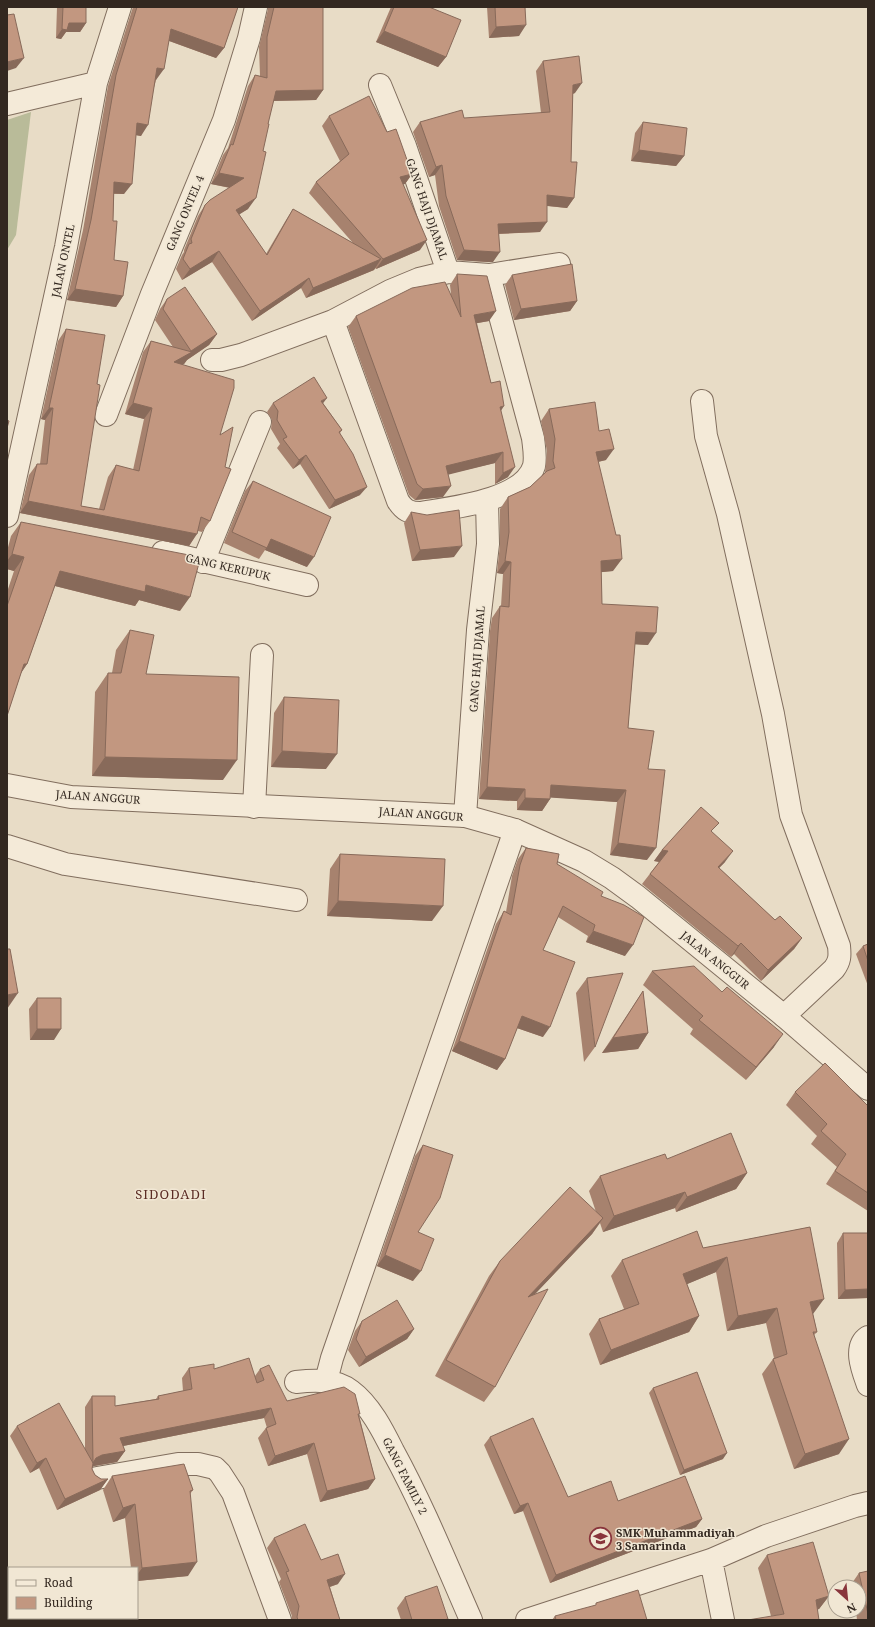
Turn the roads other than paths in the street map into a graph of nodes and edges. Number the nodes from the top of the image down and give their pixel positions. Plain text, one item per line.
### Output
1 (120, 7) edge
2 (256, 7) edge
3 (96, 83) junction
4 (380, 85) dead end
5 (7, 104) edge
6 (559, 264) dead end
7 (448, 272) junction
8 (489, 275) junction
9 (332, 321) junction
10 (212, 360) dead end
11 (702, 401) dead end
12 (106, 416) dead end
13 (260, 422) dead end
14 (487, 501) junction
15 (12, 522) edge
16 (146, 549) edge
17 (203, 562) junction
18 (306, 585) dead end
19 (262, 655) dead end
20 (7, 786) edge
21 (254, 807) junction
22 (465, 816) junction
23 (515, 830) junction
24 (7, 846) edge
25 (296, 900) dead end
26 (784, 1016) junction
27 (868, 1088) edge
28 (868, 1336) edge
29 (326, 1381) junction
30 (296, 1382) dead end
31 (868, 1385) edge
32 (98, 1478) edge
33 (868, 1504) edge
34 (710, 1560) junction
35 (280, 1620) edge
36 (471, 1620) edge
37 (527, 1620) edge
38 (723, 1620) edge

1 - 3 street, JALAN ONTEL
2 - 12 street, GANG ONTEL 4
3 - 5 street
3 - 15 street, JALAN ONTEL
4 - 7 street, GANG HAJI DJAMAL
6 - 8 street
7 - 8 street
7 - 9 street
8 - 14 street
9 - 10 street
9 - 14 street
11 - 26 street
13 - 17 street
14 - 22 street, GANG HAJI DJAMAL
16 - 17 street, GANG KERUPUK
17 - 18 street, GANG KERUPUK
19 - 21 street
20 - 21 street, JALAN ANGGUR
21 - 22 street, JALAN ANGGUR
22 - 23 street, JALAN ANGGUR
23 - 26 street, JALAN ANGGUR
23 - 29 street
24 - 25 street
26 - 27 street, JALAN ANGGUR
28 - 31 street
29 - 30 street, GANG FAMILY 2
29 - 36 street, GANG FAMILY 2
32 - 35 street
33 - 34 street
34 - 37 street
34 - 38 street

